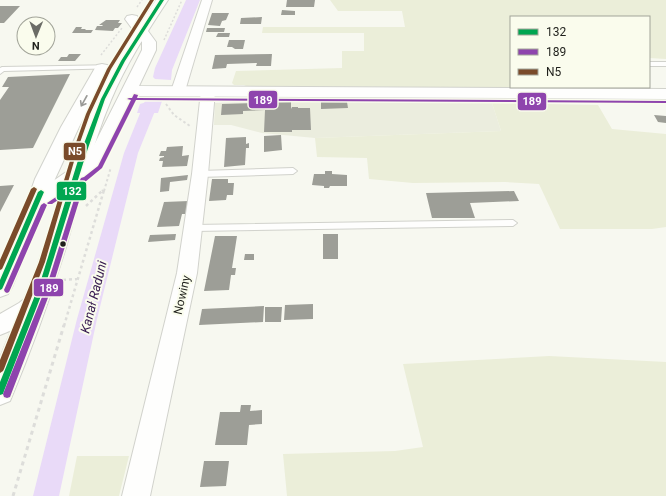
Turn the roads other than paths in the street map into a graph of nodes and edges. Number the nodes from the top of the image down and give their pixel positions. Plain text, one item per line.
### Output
1 (147, 0) edge
2 (162, 0) edge
3 (207, 0) edge
4 (137, 25) junction
5 (650, 64) edge
6 (666, 64) edge
7 (111, 67) junction
8 (0, 72) edge
9 (129, 91) junction
10 (208, 91) junction
11 (644, 91) edge
12 (666, 94) edge
13 (172, 95) junction
14 (293, 171) dead end
15 (200, 174) junction
16 (75, 176) junction
17 (37, 202) junction
18 (513, 223) dead end
19 (194, 228) junction
20 (0, 287) edge
21 (35, 302) junction
22 (0, 325) edge
23 (3, 371) edge
24 (136, 496) edge

1 - 4 main road
2 - 4 main road
3 - 13 street
4 - 7 main road
4 - 9 main road
5 - 6 lane
7 - 8 lane
7 - 16 main road
7 -> 17 main road
9 - 13 main road
9 - 16 main road
10 - 11 main road
10 - 13 main road
10 - 15 street, Nowiny
11 - 12 main road
14 - 15 lane
15 - 19 street, Nowiny
16 - 17 main road
16 - 21 main road
17 - 20 main road
18 - 19 lane
19 - 24 street, Nowiny
21 - 22 street
21 - 23 main road

